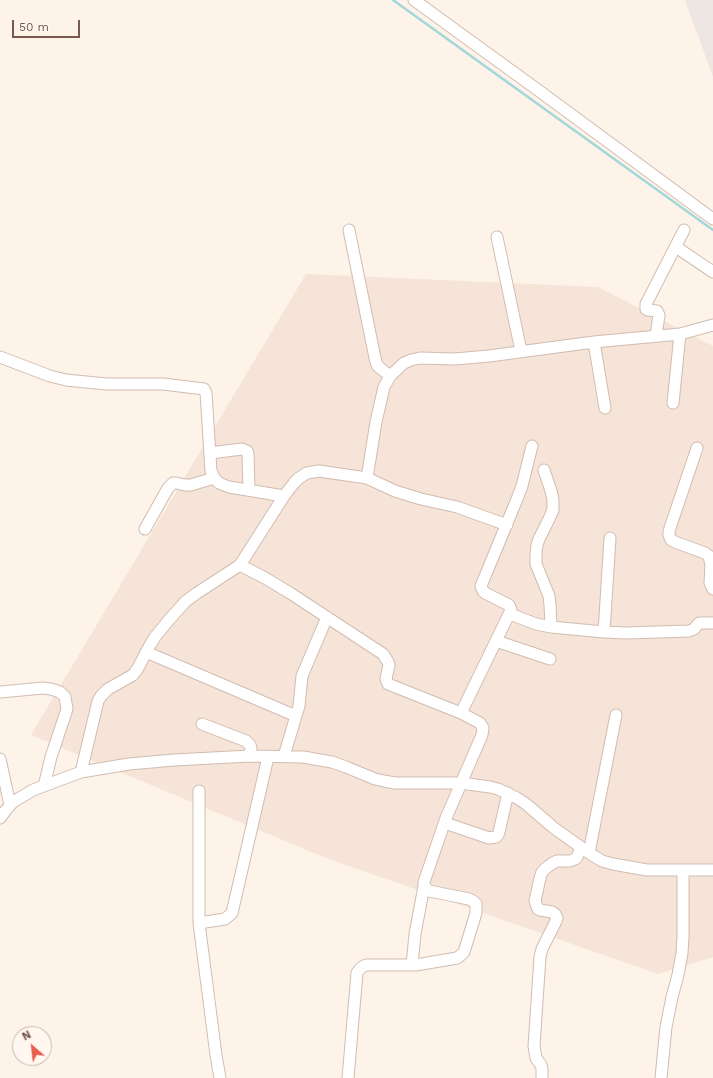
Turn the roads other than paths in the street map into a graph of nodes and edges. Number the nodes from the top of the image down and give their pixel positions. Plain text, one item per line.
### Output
1 (414, 0) edge
2 (713, 219) edge
3 (349, 230) dead end
4 (684, 230) dead end
5 (497, 237) dead end
6 (676, 247) junction
7 (713, 272) edge
8 (713, 326) edge
9 (680, 334) junction
10 (656, 336) junction
11 (594, 342) junction
12 (521, 351) junction
13 (0, 357) edge
14 (390, 376) junction
15 (673, 403) dead end
16 (605, 408) dead end
17 (532, 446) dead end
18 (697, 448) dead end
19 (210, 453) junction
20 (544, 470) dead end
21 (214, 478) junction
22 (367, 478) junction
23 (249, 490) junction
24 (284, 496) junction
25 (507, 525) junction
26 (145, 529) dead end
27 (610, 538) dead end
28 (240, 565) junction
29 (713, 589) edge
30 (510, 614) junction
31 (327, 617) junction
32 (713, 623) edge
33 (551, 627) junction
34 (604, 632) junction
35 (496, 641) junction
36 (146, 652) junction
37 (550, 658) dead end
38 (0, 692) edge
39 (461, 713) junction
40 (616, 715) dead end
41 (296, 716) junction
42 (202, 724) dead end
43 (250, 756) junction
44 (284, 756) junction
45 (268, 757) junction
46 (0, 759) edge
47 (81, 772) junction
48 (461, 783) junction
49 (44, 786) junction
50 (199, 791) dead end
51 (508, 793) junction
52 (10, 805) junction
53 (0, 818) edge
54 (445, 823) junction
55 (585, 851) junction
56 (683, 870) junction
57 (713, 870) edge
58 (424, 886) junction
59 (199, 923) junction
60 (412, 965) junction
61 (220, 1078) edge
62 (348, 1078) edge
63 (542, 1078) edge
64 (661, 1078) edge

1 - 2 street
3 - 14 street
4 - 6 street
5 - 12 street
6 - 7 street
6 - 10 street
8 - 9 street
9 - 10 street
9 - 15 street
10 - 11 street
11 - 12 street
11 - 16 street
12 - 14 street
13 - 19 street
14 - 22 street
17 - 25 street
18 - 29 street
19 - 21 street
19 - 23 street
20 - 33 street
21 - 23 street
21 - 26 street
22 - 24 street
22 - 25 street
23 - 24 street
24 - 28 street
25 - 30 street
27 - 34 street
28 - 31 street
28 - 36 street
30 - 33 street
30 - 35 street
31 - 39 street
31 - 41 street
32 - 34 street
33 - 34 street
35 - 37 street
35 - 39 street
36 - 41 street
36 - 47 street
38 - 49 street
39 - 48 street
40 - 55 street
41 - 44 street
42 - 43 street
43 - 45 street
43 - 47 street
44 - 45 street
44 - 48 street
45 - 59 street
46 - 52 street
47 - 49 street
48 - 51 street
48 - 54 street
49 - 52 street
50 - 59 street
51 - 54 street
51 - 55 street
52 - 53 street
54 - 58 street
55 - 56 street
55 - 63 street
56 - 57 street
56 - 64 street
58 - 60 street
58 - 60 street
59 - 61 street
60 - 62 street

